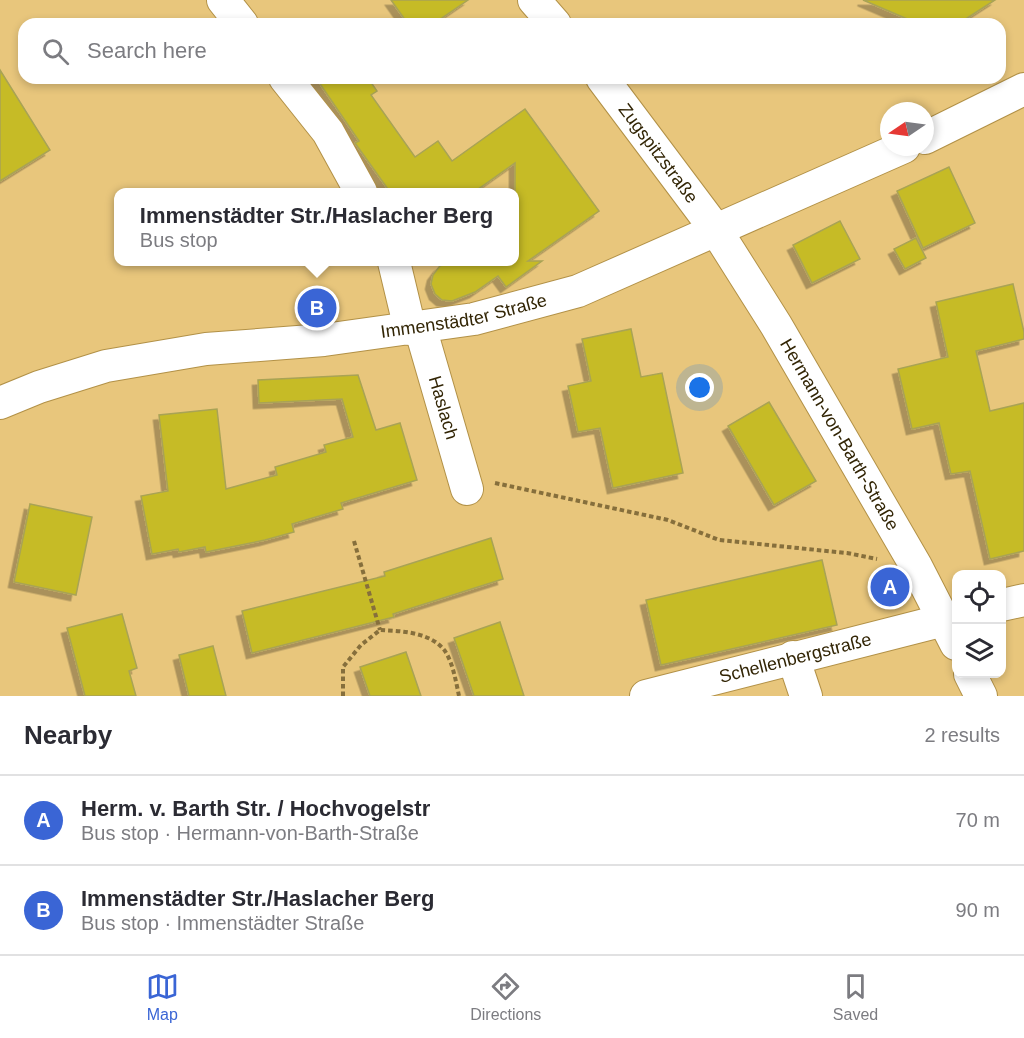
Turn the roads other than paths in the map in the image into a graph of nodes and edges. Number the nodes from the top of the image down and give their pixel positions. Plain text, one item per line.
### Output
1 (223, 0) edge
2 (534, 0) edge
3 (237, 18) edge
4 (550, 18) edge
5 (290, 84) edge
6 (606, 84) edge
7 (1024, 89) edge
8 (934, 134) edge
9 (884, 156) edge
10 (359, 188) edge
11 (716, 230) junction
12 (396, 266) edge
13 (415, 328) junction
14 (0, 403) edge
15 (464, 478) road end
16 (1024, 600) edge
17 (1006, 604) edge
18 (952, 625) edge
19 (952, 627) edge
20 (793, 657) junction
21 (972, 678) edge
22 (664, 694) edge
23 (806, 696) edge
24 (981, 696) edge

1 - 3 street
2 - 4 street
5 - 10 street
6 - 11 street, Zugspitzstraße
7 - 8 street
9 - 11 street, Immenstädter Straße
11 - 13 street, Immenstädter Straße
11 - 18 street, Hermann-von-Barth-Straße
12 - 13 street, Haslach
13 - 14 street, Immenstädter Straße
13 - 15 street, Haslach
16 - 17 street
19 - 20 street, Schellenbergstraße
20 - 22 street, Schellenbergstraße
20 - 23 street
21 - 24 street

